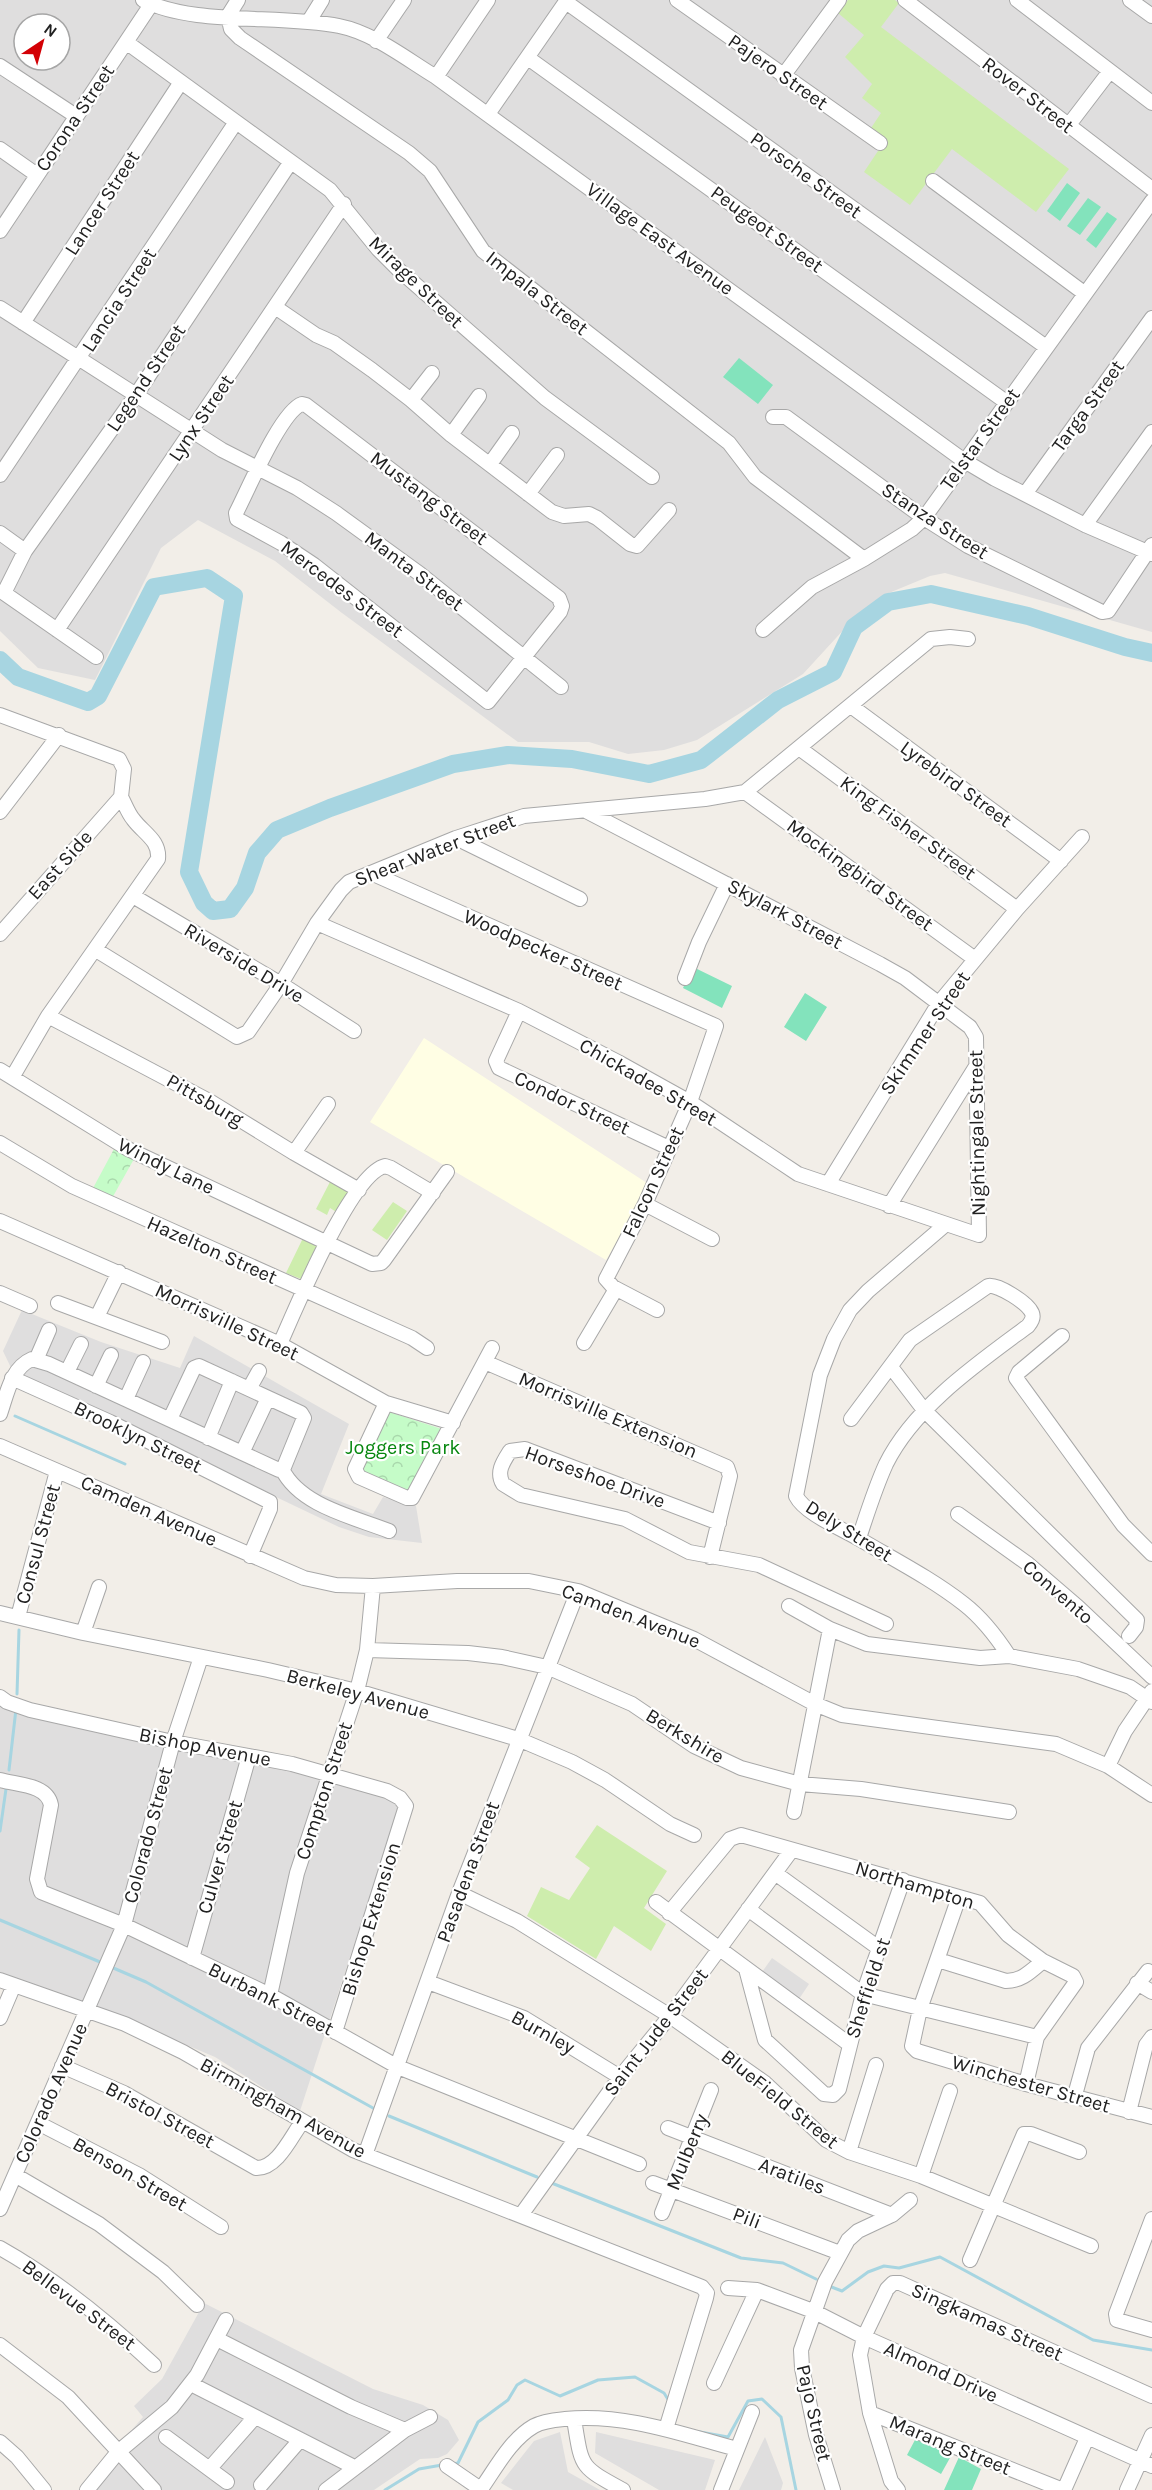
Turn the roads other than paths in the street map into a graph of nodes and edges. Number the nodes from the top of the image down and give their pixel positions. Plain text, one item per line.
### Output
1 (238, 0) edge
2 (322, 0) edge
3 (404, 0) edge
4 (488, 0) edge
5 (677, 0) edge
6 (839, 0) edge
7 (904, 0) edge
8 (1017, 0) edge
9 (1131, 0) edge
10 (149, 1) edge
11 (567, 1) edge
12 (228, 16) junction
13 (1152, 16) edge
14 (309, 21) junction
15 (376, 41) junction
16 (126, 42) junction
17 (528, 58) junction
18 (0, 66) edge
19 (1110, 71) junction
20 (783, 76) junction
21 (436, 77) junction
22 (181, 82) junction
23 (1152, 103) edge
24 (488, 114) junction
25 (76, 116) junction
26 (236, 123) junction
27 (1068, 126) junction
28 (879, 143) dead end
29 (0, 149) edge
30 (290, 163) junction
31 (37, 175) junction
32 (933, 181) dead end
33 (1152, 189) edge
34 (1152, 201) edge
35 (344, 204) junction
36 (0, 231) edge
37 (1084, 293) junction
38 (275, 307) junction
39 (0, 308) edge
40 (1152, 318) edge
41 (23, 323) junction
42 (1046, 347) junction
43 (79, 360) junction
44 (432, 373) dead end
45 (136, 395) junction
46 (479, 396) dead end
47 (411, 399) junction
48 (1006, 402) junction
49 (773, 417) dead end
50 (192, 431) junction
51 (1152, 432) edge
52 (512, 433) dead end
53 (451, 435) junction
54 (557, 454) dead end
55 (963, 460) junction
56 (490, 464) junction
57 (258, 467) junction
58 (0, 475) edge
59 (652, 477) dead end
60 (528, 494) junction
61 (1024, 494) junction
62 (669, 510) dead end
63 (924, 518) junction
64 (1085, 525) junction
65 (0, 533) edge
66 (1150, 550) edge
67 (25, 551) junction
68 (864, 559) junction
69 (57, 630) junction
70 (763, 630) dead end
71 (968, 639) dead end
72 (96, 657) dead end
73 (524, 657) junction
74 (561, 687) dead end
75 (489, 702) joint
76 (851, 706) junction
77 (0, 715) edge
78 (59, 735) junction
79 (799, 748) junction
80 (745, 792) junction
81 (121, 797) junction
82 (586, 811) junction
83 (0, 812) edge
84 (1082, 837) dead end
85 (456, 838) junction
86 (1061, 861) junction
87 (371, 873) junction
88 (727, 884) junction
89 (133, 896) junction
90 (580, 899) dead end
91 (1017, 909) junction
92 (317, 923) junction
93 (0, 934) edge
94 (96, 950) junction
95 (975, 959) junction
96 (685, 978) dead end
97 (281, 984) junction
98 (939, 1003) junction
99 (519, 1011) junction
100 (48, 1016) junction
101 (716, 1026) joint
102 (354, 1031) dead end
103 (973, 1031) joint
104 (975, 1067) junction
105 (6, 1073) edge
106 (690, 1102) junction
107 (328, 1104) dead end
108 (0, 1143) edge
109 (669, 1148) junction
110 (294, 1154) junction
111 (447, 1172) dead end
112 (828, 1184) junction
113 (358, 1190) junction
114 (433, 1193) junction
115 (645, 1204) junction
116 (889, 1206) junction
117 (0, 1221) edge
118 (942, 1228) junction
119 (979, 1235) joint
120 (712, 1239) dead end
121 (326, 1242) junction
122 (119, 1272) junction
123 (616, 1289) junction
124 (303, 1291) junction
125 (0, 1293) edge
126 (58, 1303) dead end
127 (30, 1306) dead end
128 (657, 1310) dead end
129 (97, 1317) junction
130 (49, 1330) dead end
131 (1062, 1336) dead end
132 (162, 1342) dead end
133 (584, 1343) dead end
134 (81, 1344) dead end
135 (280, 1344) junction
136 (427, 1348) dead end
137 (492, 1348) dead end
138 (111, 1355) dead end
139 (36, 1360) junction
140 (143, 1362) dead end
141 (485, 1362) junction
142 (891, 1367) junction
143 (259, 1371) dead end
144 (67, 1372) junction
145 (12, 1378) junction
146 (232, 1381) junction
147 (96, 1386) junction
148 (249, 1389) junction
149 (268, 1398) junction
150 (126, 1399) junction
151 (386, 1403) junction
152 (924, 1410) junction
153 (0, 1414) edge
154 (170, 1419) junction
155 (851, 1419) dead end
156 (453, 1423) junction
157 (208, 1438) junction
158 (0, 1446) edge
159 (242, 1453) junction
160 (282, 1469) junction
161 (57, 1471) junction
162 (958, 1514) dead end
163 (719, 1522) junction
164 (389, 1531) dead end
165 (859, 1538) junction
166 (1152, 1554) edge
167 (250, 1556) junction
168 (710, 1557) junction
169 (373, 1586) junction
170 (99, 1587) dead end
171 (578, 1591) junction
172 (789, 1606) dead end
173 (0, 1613) edge
174 (18, 1617) junction
175 (886, 1624) dead end
176 (830, 1629) junction
177 (84, 1633) junction
178 (1129, 1636) dead end
179 (367, 1650) junction
180 (1009, 1656) junction
181 (201, 1657) junction
182 (547, 1667) junction
183 (1152, 1677) edge
184 (357, 1691) junction
185 (0, 1697) edge
186 (1150, 1697) edge
187 (815, 1704) junction
188 (518, 1739) junction
189 (173, 1742) junction
190 (249, 1756) junction
191 (1108, 1766) junction
192 (331, 1774) junction
193 (0, 1780) edge
194 (800, 1784) junction
195 (1152, 1795) edge
196 (406, 1806) joint
197 (794, 1812) dead end
198 (1009, 1812) dead end
199 (694, 1835) dead end
200 (791, 1851) junction
201 (775, 1873) junction
202 (903, 1880) junction
203 (459, 1893) junction
204 (959, 1897) junction
205 (656, 1902) dead end
206 (748, 1909) junction
207 (669, 1912) junction
208 (124, 1925) junction
209 (719, 1949) junction
210 (880, 1949) junction
211 (192, 1958) junction
212 (938, 1960) junction
213 (1043, 1961) junction
214 (746, 1969) junction
215 (1148, 1971) dead end
216 (0, 1980) edge
217 (428, 1982) junction
218 (1137, 1983) junction
219 (14, 1985) junction
220 (1152, 1992) edge
221 (863, 1994) junction
222 (270, 1995) junction
223 (920, 2009) junction
224 (88, 2010) junction
225 (670, 2016) junction
226 (0, 2018) edge
227 (335, 2032) junction
228 (1038, 2037) junction
229 (1152, 2037) edge
230 (849, 2044) junction
231 (876, 2065) dead end
232 (62, 2066) junction
233 (398, 2067) junction
234 (620, 2077) junction
235 (1026, 2084) junction
236 (711, 2090) dead end
237 (950, 2091) dead end
238 (1075, 2095) junction
239 (1129, 2112) junction
240 (1152, 2117) edge
241 (38, 2122) junction
242 (302, 2122) junction
243 (669, 2128) dead end
244 (692, 2138) junction
245 (574, 2139) junction
246 (849, 2152) junction
247 (1079, 2152) dead end
248 (364, 2155) junction
249 (639, 2164) dead end
250 (15, 2175) junction
251 (921, 2176) junction
252 (653, 2183) dead end
253 (671, 2190) junction
254 (910, 2200) dead end
255 (993, 2204) junction
256 (0, 2209) edge
257 (662, 2213) dead end
258 (521, 2215) junction
259 (892, 2215) junction
260 (1152, 2219) edge
261 (221, 2227) dead end
262 (1091, 2246) dead end
263 (0, 2248) edge
264 (840, 2253) junction
265 (970, 2260) dead end
266 (728, 2288) dead end
267 (757, 2290) junction
268 (197, 2305) dead end
269 (813, 2311) junction
270 (226, 2320) dead end
271 (1152, 2330) edge
272 (864, 2337) junction
273 (217, 2339) junction
274 (0, 2345) edge
275 (154, 2365) dead end
276 (714, 2383) dead end
277 (191, 2384) junction
278 (1152, 2396) edge
279 (752, 2412) dead end
280 (870, 2413) junction
281 (255, 2417) junction
282 (430, 2417) dead end
283 (574, 2419) junction
284 (666, 2429) junction
285 (405, 2430) junction
286 (1152, 2434) edge
287 (166, 2437) dead end
288 (1087, 2438) junction
289 (300, 2440) junction
290 (0, 2442) edge
291 (737, 2449) junction
292 (118, 2452) junction
293 (1146, 2464) edge
294 (447, 2466) dead end
295 (354, 2467) junction
296 (210, 2468) junction
297 (227, 2482) dead end
298 (261, 2485) dead end
299 (44, 2490) edge
300 (87, 2490) edge
301 (154, 2490) edge
302 (326, 2490) edge
303 (482, 2490) edge
304 (623, 2490) edge
305 (721, 2490) edge
306 (833, 2490) edge
307 (898, 2490) edge
308 (1063, 2490) edge
309 (1127, 2490) edge

1 - 12 street
2 - 14 street
3 - 15 street
4 - 21 street
5 - 20 street, Pajero Street
6 - 20 street
7 - 27 street, Rover Street
8 - 19 street
9 - 13 street
10 - 12 street, Village East Avenue
10 - 16 street, Corona Street
11 - 17 street
11 - 42 street, Porsche Street
12 - 14 street, Village East Avenue
12 - 68 street, Impala Street
14 - 15 street, Village East Avenue
15 - 21 street, Village East Avenue
16 - 22 street, Mirage Street
16 - 25 street, Corona Street
17 - 24 street
17 - 48 street, Peugeot Street
18 - 25 street
19 - 23 street
19 - 27 street
20 - 28 street, Pajero Street
21 - 24 street, Village East Avenue
22 - 26 street, Mirage Street
22 - 41 street, Lancer Street
24 - 55 street, Village East Avenue
25 - 31 street, Corona Street
26 - 30 street, Mirage Street
26 - 43 street, Lancia Street
27 - 33 street, Rover Street
29 - 31 street
30 - 35 street, Mirage Street
30 - 45 street, Legend Street
31 - 36 street, Corona Street
32 - 37 street
34 - 37 street, Telstar Street
35 - 38 street, Lynx Street
35 - 59 street, Mirage Street
37 - 42 street, Telstar Street
38 - 47 street
38 - 50 street, Lynx Street
39 - 41 street, Manta Street
40 - 61 street, Targa Street
41 - 43 street, Manta Street
42 - 48 street, Telstar Street
43 - 45 street, Manta Street
43 - 58 street, Lancia Street
44 - 47 street
45 - 50 street, Manta Street
45 - 67 street, Legend Street
46 - 53 street
47 - 53 street
48 - 55 street, Telstar Street
49 - 63 street, Stanza Street
50 - 57 street, Manta Street
50 - 69 street, Lynx Street
51 - 64 street
52 - 56 street
53 - 56 street
54 - 60 street
55 - 61 street, Village East Avenue
55 - 63 street, Telstar Street
56 - 60 street
57 - 73 street, Manta Street
57 - 73 street, Mustang Street
57 - 75 street, Mercedes Street
60 - 62 street
61 - 64 street, Village East Avenue
63 - 66 street, Stanza Street
63 - 68 street, Telstar Street
64 - 66 street, Village East Avenue
65 - 67 street
67 - 69 street, Legend Street
68 - 70 street, Telstar Street
69 - 72 street
71 - 76 street, Shear Water Street
73 - 74 street, Manta Street
73 - 75 street, Mustang Street
76 - 79 street, Shear Water Street
76 - 86 street, Lyrebird Street
77 - 78 street
78 - 81 street
78 - 83 street
79 - 80 street, Shear Water Street
79 - 91 street, King Fisher Street
80 - 82 street, Shear Water Street
80 - 95 street, Mockingbird Street
81 - 89 street, Windy Lane
81 - 93 street, East Side
82 - 85 street, Shear Water Street
82 - 88 street, Skylark Street
84 - 86 street, Skimmer Street
85 - 87 street, Shear Water Street
85 - 90 street
86 - 91 street, Skimmer Street
87 - 92 street, Shear Water Street
87 - 101 street, Woodpecker Street
88 - 96 street
88 - 98 street, Skylark Street
89 - 94 street, Windy Lane
89 - 97 street, Riverside Drive
91 - 95 street, Skimmer Street
92 - 97 street, Shear Water Street
92 - 99 street, Chickadee Street
94 - 97 street, Shear Water Street
94 - 100 street, Windy Lane
95 - 98 street, Skimmer Street
97 - 102 street, Riverside Drive
98 - 103 street, Skylark Street
98 - 112 street, Skimmer Street
99 - 106 street, Chickadee Street
99 - 109 street, Condor Street
100 - 105 street, Windy Lane
100 - 110 street, Pittsburg
101 - 106 street, Falcon Street
103 - 104 street, Nightingale Street
104 - 116 street
104 - 119 street, Nightingale Street
105 - 121 street, Windy Lane
106 - 109 street, Falcon Street
106 - 112 street, Chickadee Street
107 - 110 street
108 - 124 street, Hazelton Street
109 - 115 street, Falcon Street
110 - 113 street, Pittsburg
111 - 114 street
112 - 116 street, Chickadee Street
113 - 114 street
113 - 121 street
114 - 121 street, Windy Lane
115 - 120 street
115 - 123 street, Falcon Street
116 - 118 street, Chickadee Street
117 - 122 street, Morrisville Street
118 - 119 street, Chickadee Street
118 - 165 street, Dely Street
121 - 124 street
122 - 129 street
122 - 135 street, Morrisville Street
123 - 128 street
123 - 133 street
124 - 135 street
124 - 136 street, Hazelton Street
125 - 127 street
126 - 129 street
129 - 132 street
130 - 139 street
131 - 166 street
134 - 144 street
135 - 151 street, Morrisville Street
137 - 141 street
138 - 147 street
139 - 144 street
139 - 145 street
140 - 150 street
141 - 156 street
141 - 163 street, Morrisville Extension
142 - 152 street
142 - 152 street
142 - 155 street
143 - 148 street
144 - 147 street
145 - 153 street
145 - 167 street, Brooklyn Street
146 - 148 street
146 - 154 street
146 - 157 street
147 - 150 street
148 - 149 street
149 - 159 street
149 - 160 street
150 - 154 street
151 - 156 street, Morrisville Street
151 - 156 street
152 - 165 street
152 - 178 street
154 - 157 street
157 - 159 street
158 - 161 street, Camden Avenue
159 - 160 street
160 - 164 street
161 - 167 street, Camden Avenue
161 - 174 street, Consul Street
162 - 183 street, Convento
163 - 168 street
163 - 168 street, Horseshoe Drive
165 - 180 street, Dely Street
167 - 169 street, Camden Avenue
168 - 175 street, Horseshoe Drive
169 - 171 street, Camden Avenue
169 - 179 street, Compton Street
170 - 177 street
171 - 182 street, Pasadena Street
171 - 187 street, Camden Avenue
172 - 176 street
173 - 174 street, Berkeley Avenue
174 - 177 street, Berkeley Avenue
176 - 180 street
176 - 187 street
177 - 181 street, Berkeley Avenue
179 - 182 street, Berkshire
179 - 184 street, Compton Street
180 - 186 street
181 - 184 street, Berkeley Avenue
181 - 189 street, Colorado Street
182 - 188 street, Pasadena Street
182 - 194 street, Berkshire
184 - 188 street, Berkeley Avenue
184 - 192 street, Compton Street
185 - 189 street, Bishop Avenue
186 - 191 street
187 - 191 street, Camden Avenue
187 - 194 street
188 - 199 street, Berkeley Avenue
188 - 203 street, Pasadena Street
189 - 190 street, Bishop Avenue
189 - 208 street, Colorado Street
190 - 192 street, Bishop Avenue
190 - 211 street, Culver Street
191 - 195 street, Camden Avenue
192 - 196 street, Bishop Avenue
192 - 222 street, Compton Street
193 - 208 street, Burbank Street
194 - 197 street
194 - 198 street, Berkshire
196 - 227 street, Bishop Extension
200 - 201 street, Saint Jude Street
200 - 202 street, Northampton
200 - 207 street, Northampton
201 - 206 street, Saint Jude Street
201 - 210 street
202 - 204 street, Northampton
202 - 210 street, Sheffield st
203 - 217 street, Pasadena Street
203 - 225 street, BlueField Street
204 - 212 street
204 - 213 street, Northampton
205 - 207 street
206 - 209 street, Saint Jude Street
206 - 221 street
207 - 209 street
208 - 211 street, Burbank Street
208 - 224 street, Colorado Street
209 - 214 street
209 - 225 street, Saint Jude Street
210 - 221 street, Sheffield st
211 - 222 street, Burbank Street
212 - 213 street
212 - 223 street
213 - 228 street, Northampton
214 - 230 street
214 - 230 street, Sheffield st
215 - 218 street
216 - 219 street, Birmingham Avenue
217 - 233 street, Pasadena Street
217 - 234 street, Burnley
218 - 220 street
218 - 238 street
219 - 224 street, Birmingham Avenue
219 - 226 street
221 - 223 street
221 - 230 street, Sheffield st
222 - 227 street, Burbank Street
223 - 228 street
223 - 235 street, Winchester Street
224 - 232 street, Colorado Avenue
224 - 242 street, Birmingham Avenue
225 - 234 street, Saint Jude Street
225 - 246 street, BlueField Street
227 - 233 street, Burbank Street
228 - 235 street
229 - 239 street
231 - 246 street
232 - 241 street, Colorado Avenue
232 - 242 street, Bristol Street
233 - 245 street, Burbank Street
233 - 248 street, Pasadena Street
234 - 245 street, Saint Jude Street
235 - 238 street, Winchester Street
236 - 244 street, Mulberry
237 - 251 street
238 - 239 street, Winchester Street
239 - 240 street, Winchester Street
241 - 250 street, Colorado Avenue
241 - 261 street, Benson Street
242 - 248 street, Birmingham Avenue
243 - 244 street, Aratiles
244 - 253 street, Mulberry
244 - 259 street, Aratiles
245 - 249 street, Burbank Street
245 - 258 street, Saint Jude Street
246 - 251 street, BlueField Street
247 - 255 street
248 - 258 street, Birmingham Avenue
250 - 256 street, Colorado Avenue
250 - 268 street
251 - 255 street, BlueField Street
252 - 253 street, Pili
253 - 257 street, Mulberry
253 - 264 street, Pili
254 - 259 street, Pajo Street
255 - 262 street, BlueField Street
255 - 265 street
258 - 284 street, Birmingham Avenue
259 - 264 street, Pajo Street
260 - 271 street
263 - 275 street, Bellevue Street
264 - 269 street, Pajo Street
266 - 267 street, Almond Drive
267 - 269 street, Almond Drive
267 - 276 street
269 - 272 street, Almond Drive
269 - 306 street, Pajo Street
270 - 273 street
272 - 278 street, Singkamas Street
272 - 280 street, Singkamas Street
272 - 288 street, Almond Drive
273 - 277 street
273 - 285 street
274 - 292 street
277 - 281 street
277 - 292 street
279 - 291 street
280 - 307 street, Singkamas Street
280 - 308 street, Marang Street
281 - 289 street
281 - 296 street
282 - 285 street
283 - 284 street
283 - 303 street
283 - 304 street
284 - 291 street
285 - 295 street
286 - 293 street
287 - 296 street
288 - 293 street, Almond Drive
288 - 308 street
289 - 295 street
289 - 298 street
290 - 299 street
291 - 305 street
292 - 300 street
292 - 301 street
293 - 309 street
294 - 303 street
295 - 302 street
296 - 297 street

